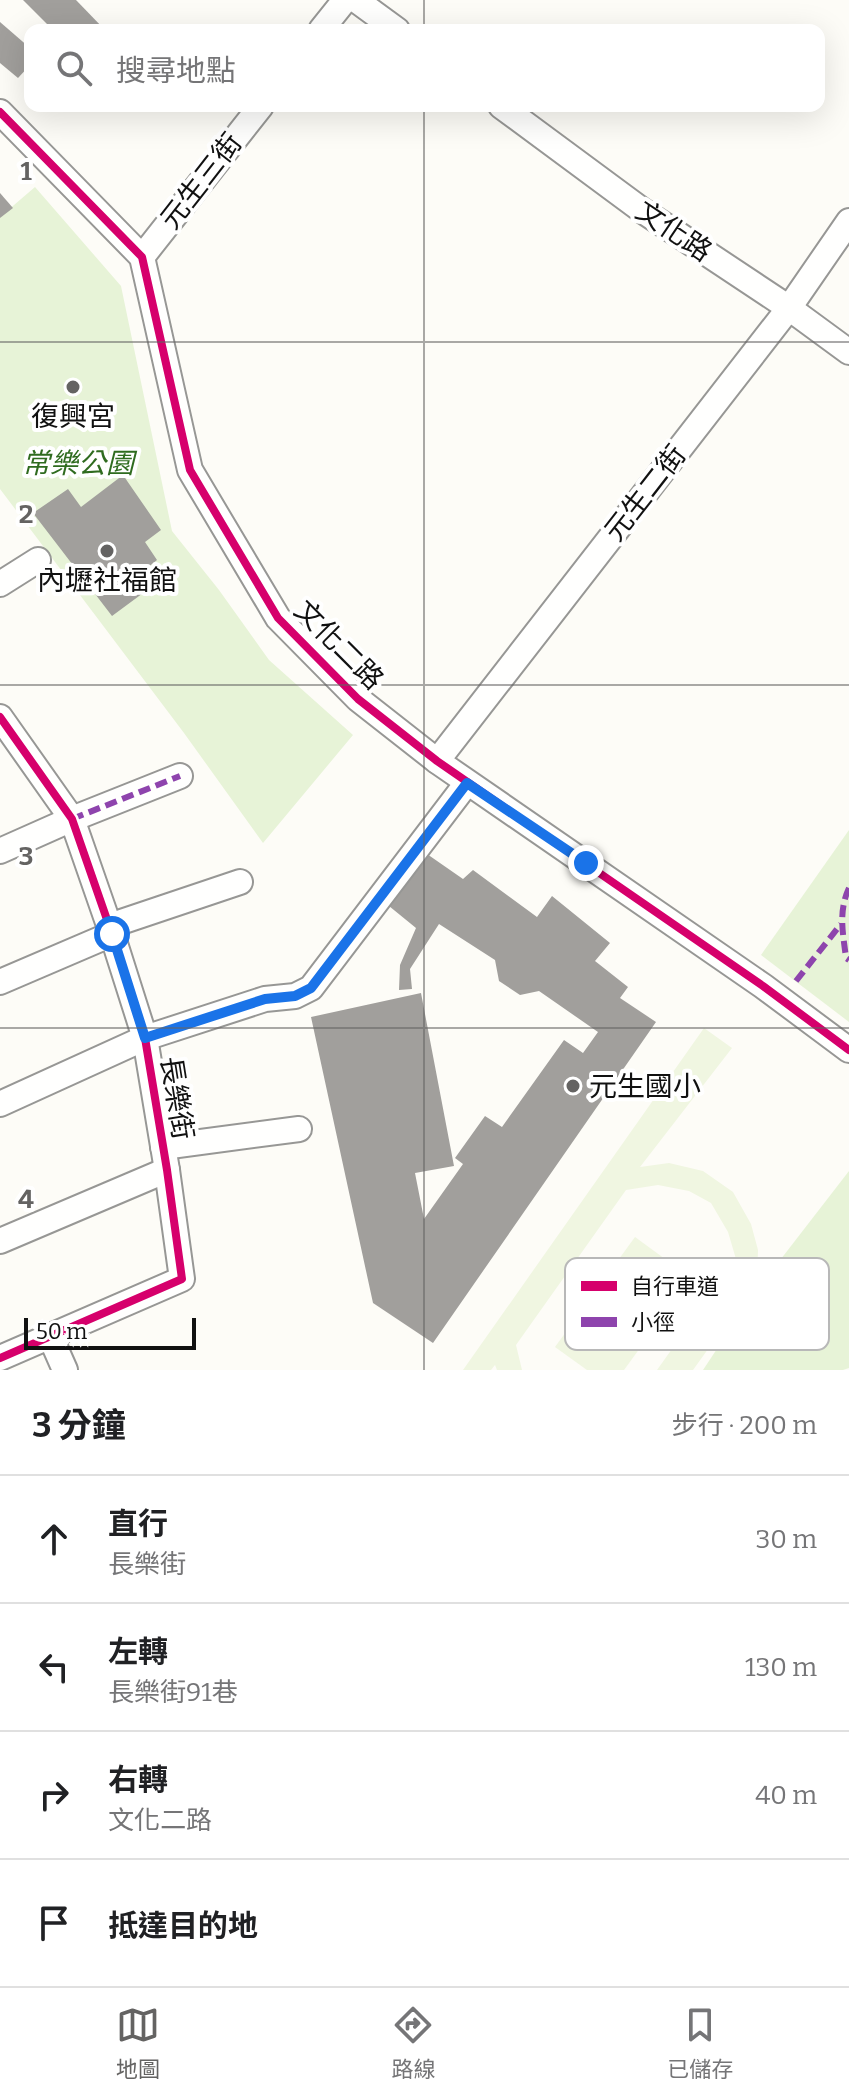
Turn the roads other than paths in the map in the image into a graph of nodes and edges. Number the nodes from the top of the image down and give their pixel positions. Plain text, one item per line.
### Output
1 (345, 0) edge
2 (356, 0) edge
3 (326, 24) edge
4 (389, 24) edge
5 (0, 112) edge
6 (256, 112) edge
7 (509, 112) edge
8 (849, 221) edge
9 (142, 257) junction
10 (789, 308) junction
11 (849, 352) edge
12 (38, 560) dead end
13 (0, 584) edge
14 (2, 723) edge
15 (437, 761) junction
16 (180, 776) dead end
17 (467, 783) junction
18 (72, 819) junction
19 (0, 851) edge
20 (240, 882) dead end
21 (112, 934) junction
22 (0, 982) edge
23 (145, 1038) junction
24 (849, 1050) edge
25 (1, 1099) edge
26 (299, 1129) dead end
27 (165, 1159) junction
28 (0, 1241) edge
29 (50, 1336) junction
30 (0, 1358) edge
31 (65, 1370) edge

1 - 3 street
2 - 4 street
5 - 9 street
6 - 9 street, 元生三街
7 - 10 street, 文化路
8 - 10 street, 元生二街
9 - 15 street, 文化二路
10 - 11 street, 文化路
10 - 15 street, 元生二街
12 - 13 street
14 - 18 street, 長樂街
15 - 17 street, 文化二路
16 - 18 street
17 - 23 street
17 - 24 street, 文化二路
18 - 19 street
18 - 21 street, 長樂街
20 - 21 street
21 - 22 street
21 - 23 street, 長樂街
23 - 25 street
23 - 27 street, 長樂街
26 - 27 street
27 - 28 street
27 - 29 street, 長樂街
29 - 30 street
29 - 31 street

